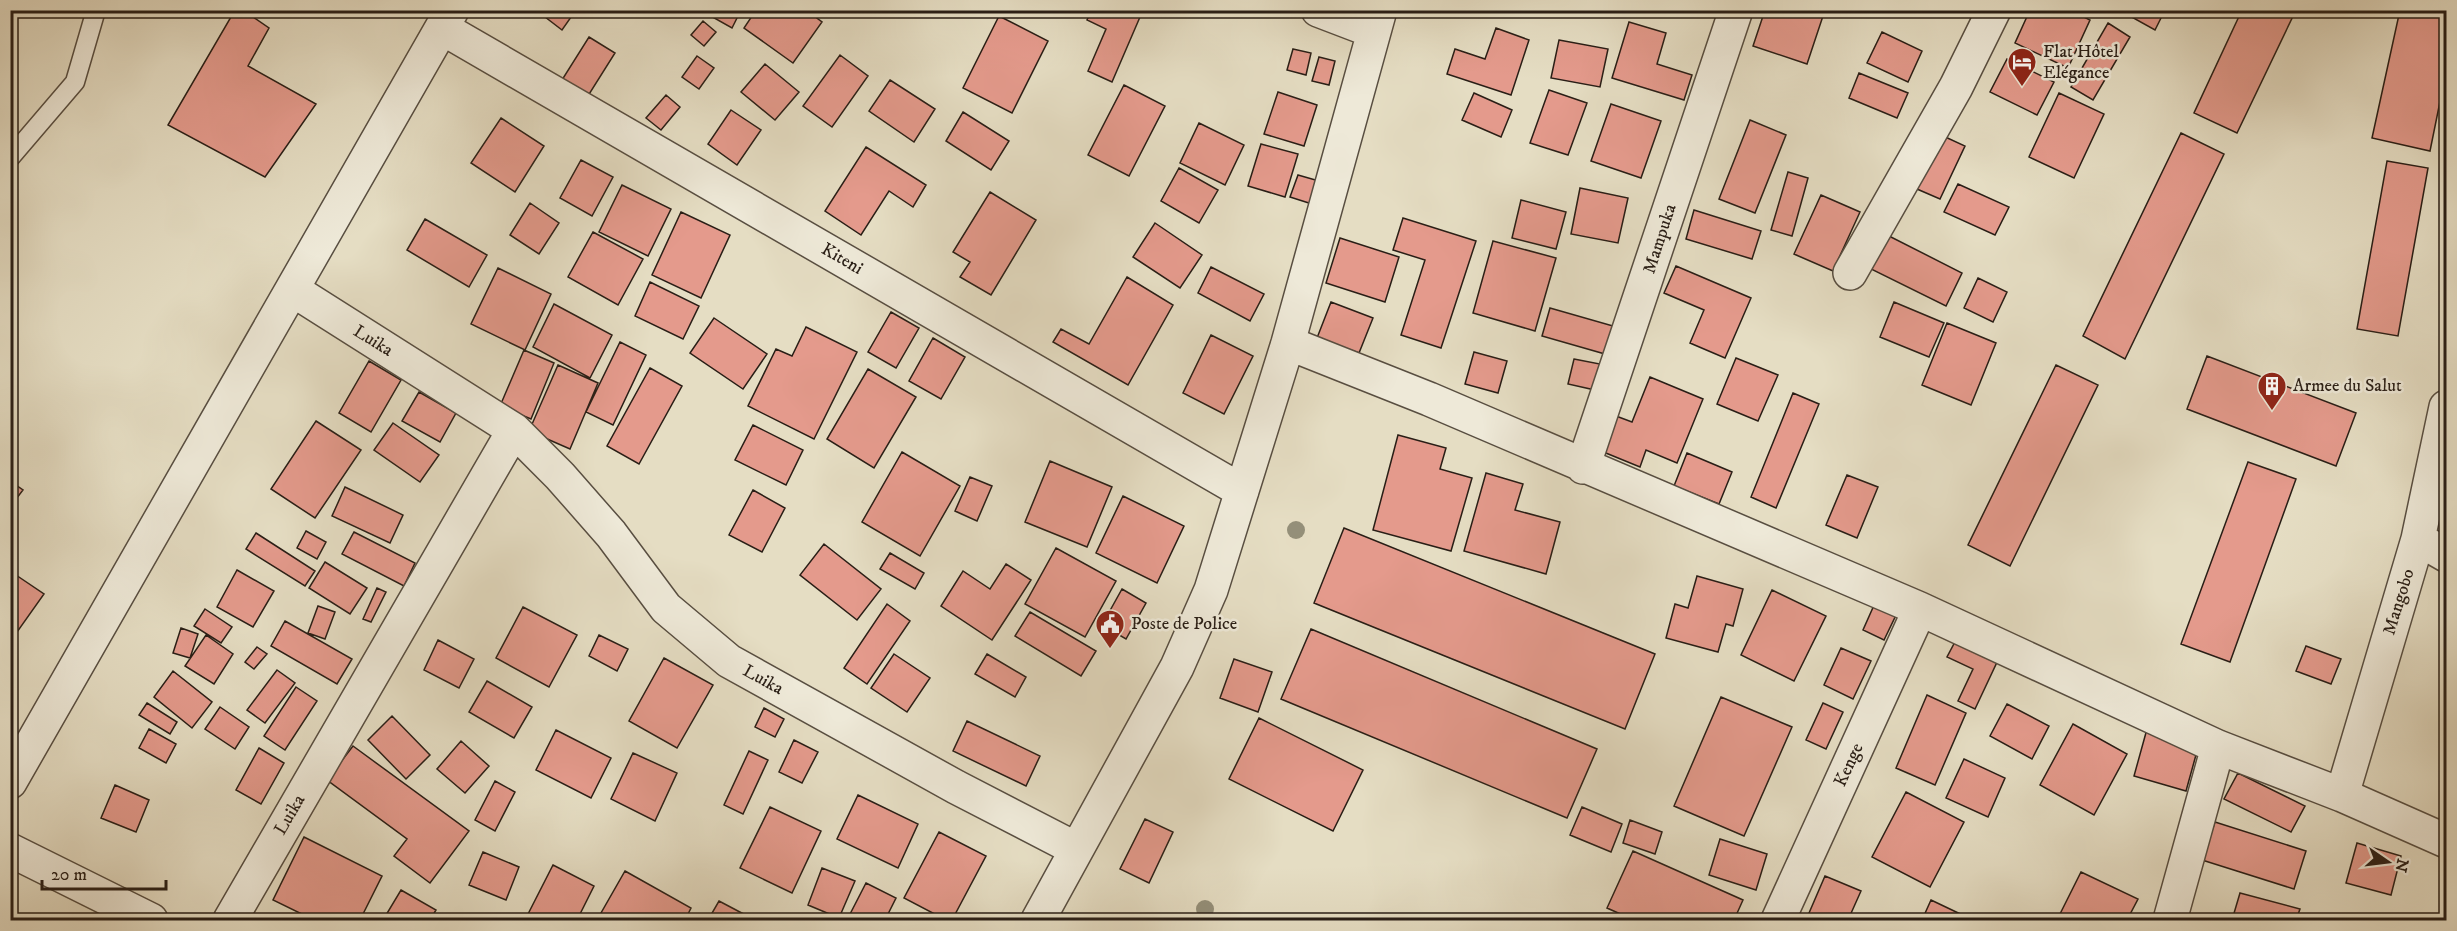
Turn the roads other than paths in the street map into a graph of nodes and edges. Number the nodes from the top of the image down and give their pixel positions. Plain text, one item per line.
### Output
1 (96, 10) edge
2 (1318, 10) edge
3 (1736, 10) edge
4 (1994, 10) edge
5 (447, 19) edge
6 (1377, 21) edge
7 (10, 158) edge
8 (1850, 273) dead end
9 (293, 290) junction
10 (1288, 343) junction
11 (2446, 406) edge
12 (514, 430) junction
13 (1583, 467) junction
14 (1242, 491) junction
15 (2418, 539) junction
16 (2446, 555) edge
17 (1920, 609) junction
18 (2218, 747) junction
19 (10, 782) edge
20 (2342, 795) junction
21 (2446, 841) edge
22 (1076, 849) junction
23 (10, 850) edge
24 (151, 921) edge
25 (230, 921) edge
26 (1038, 921) edge
27 (1778, 921) edge
28 (2170, 921) edge

1 - 7 lane
2 - 6 street
3 - 13 street, Mampuka
4 - 8 street
5 - 9 street
5 - 14 street, Kiteni
6 - 10 street
9 - 12 street, Luika
9 - 19 street
10 - 13 street
10 - 14 street
11 - 15 street, Mangobo
12 - 22 street, Luika
12 - 25 street, Luika
13 - 17 street
14 - 22 street
15 - 16 street
15 - 20 street, Mangobo
17 - 18 street
17 - 27 street, Kenge
18 - 20 street
18 - 28 street
20 - 21 street
22 - 26 street
23 - 24 street

